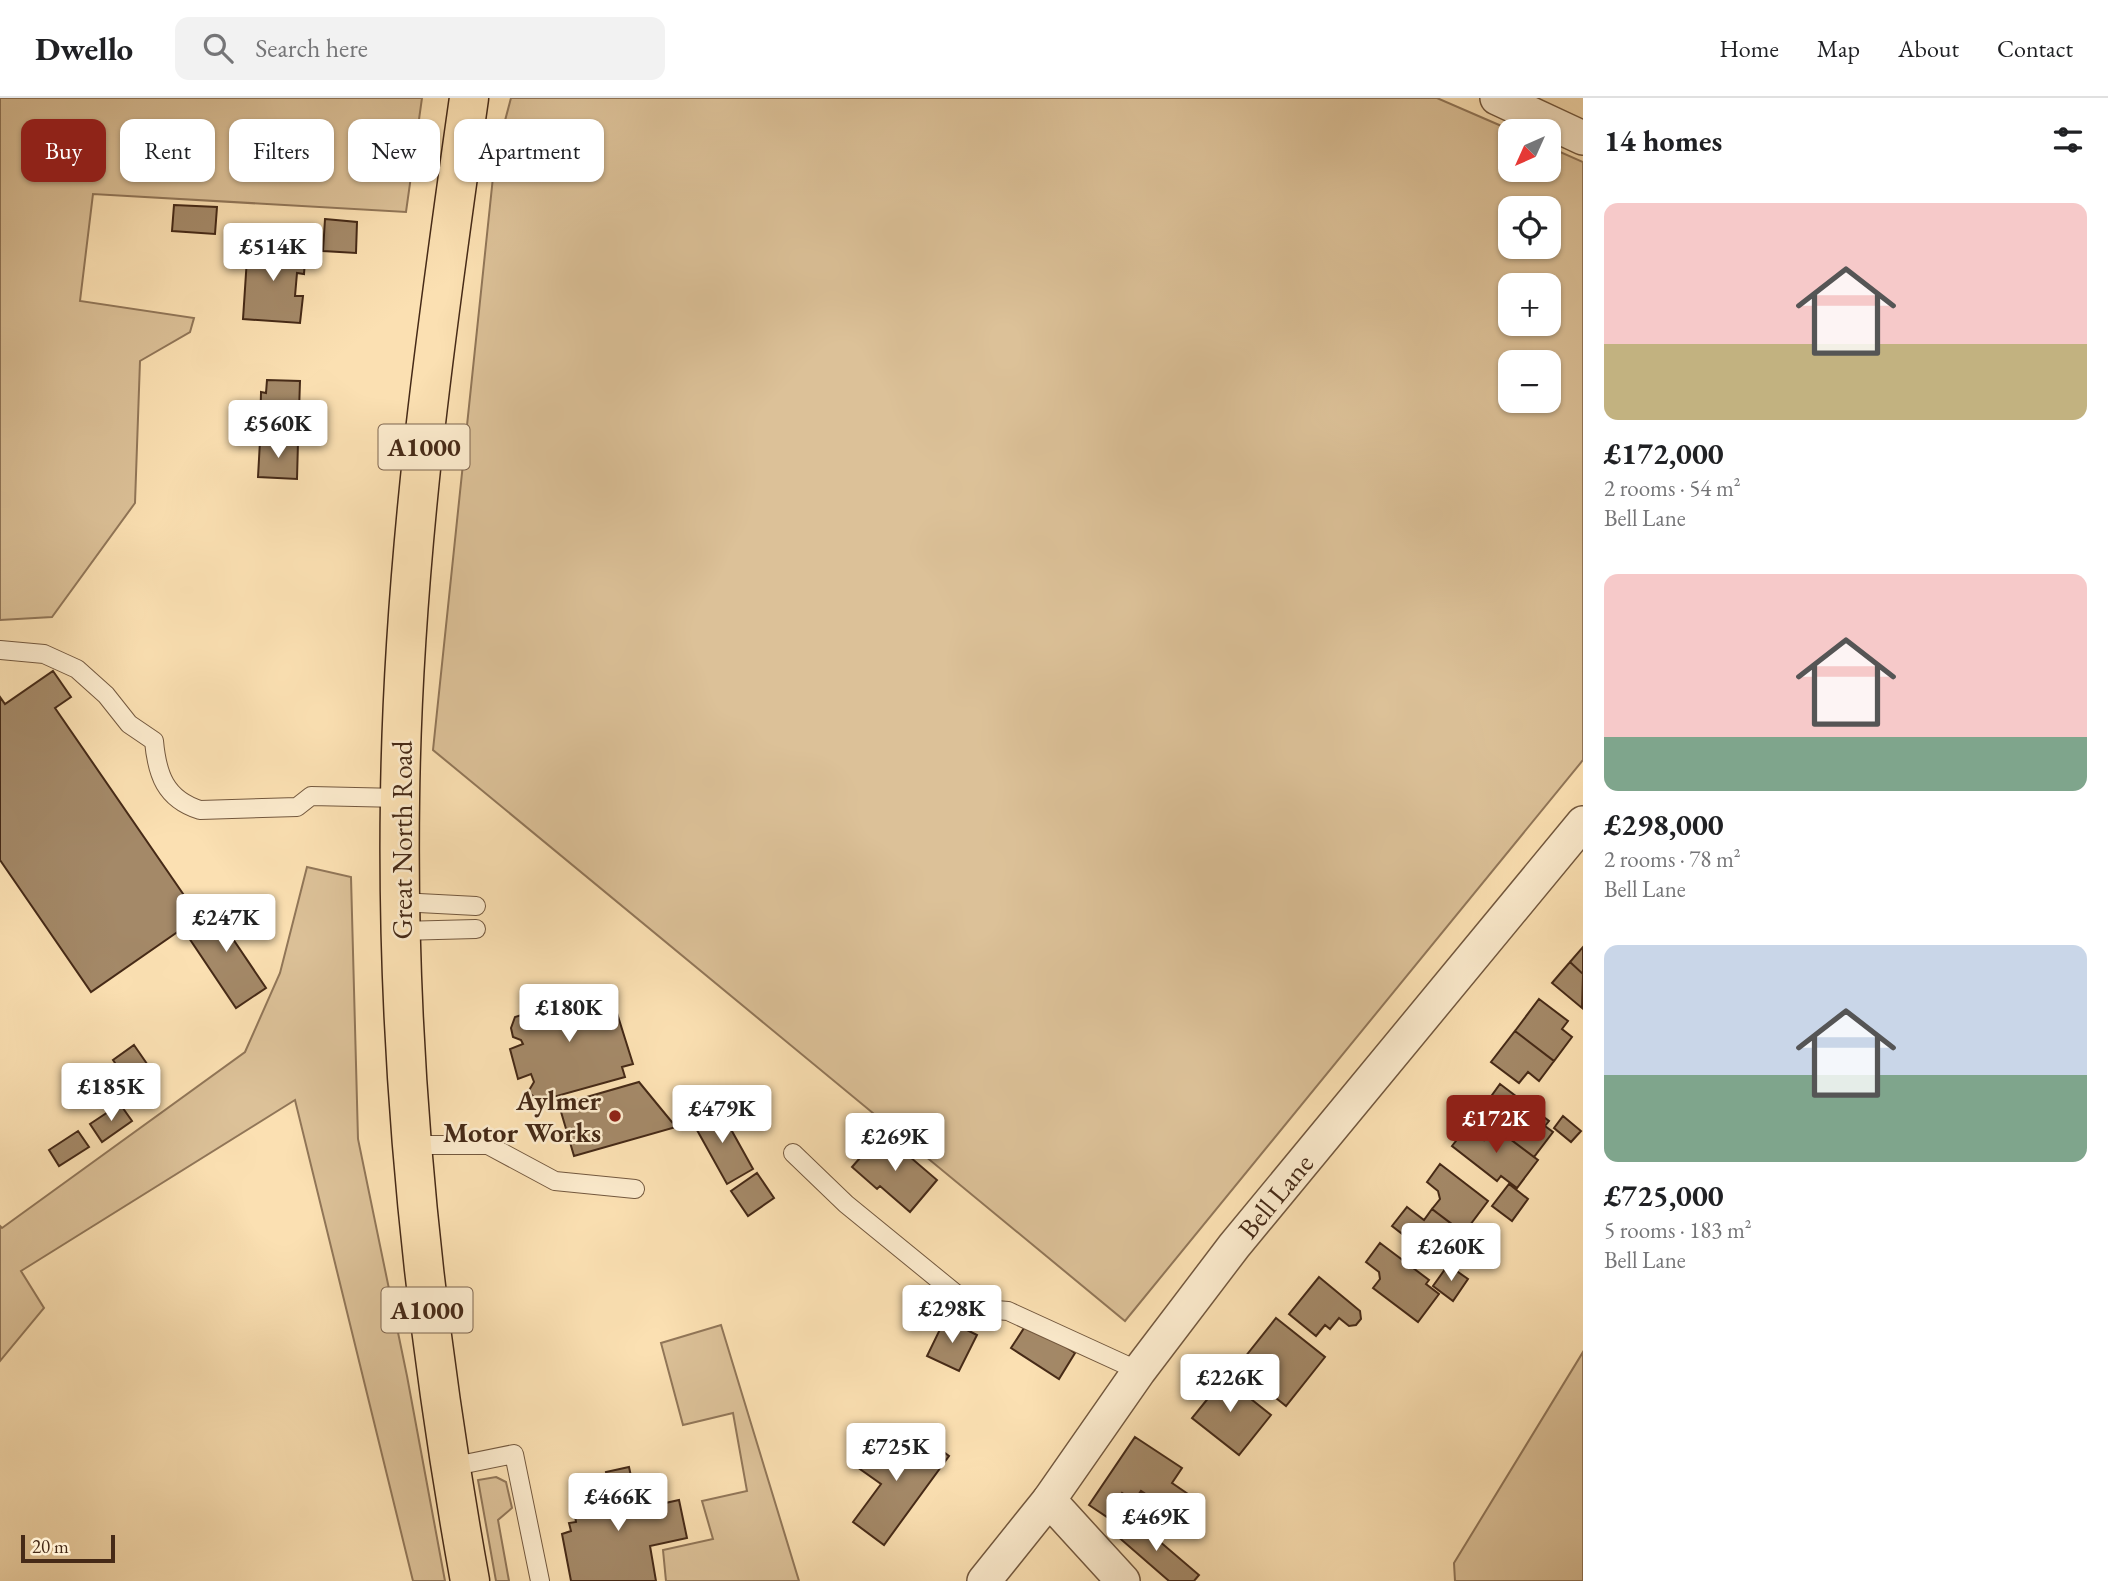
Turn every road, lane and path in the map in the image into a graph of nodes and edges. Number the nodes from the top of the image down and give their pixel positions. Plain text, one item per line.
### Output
1 (470, 98) edge
2 (1497, 98) edge
3 (1583, 138) edge
4 (0, 650) edge
5 (400, 798) junction
6 (1583, 823) edge
7 (476, 906) dead end
8 (400, 917) junction
9 (476, 929) dead end
10 (410, 1145) junction
11 (793, 1153) dead end
12 (635, 1189) dead end
13 (1139, 1371) junction
14 (450, 1467) junction
15 (1049, 1500) junction
16 (470, 1581) edge
17 (540, 1581) edge
18 (984, 1581) edge
19 (1123, 1581) edge

1 - 5 main road, Great North Road / A1000
2 - 3 street
4 - 5 lane
5 - 8 main road, Great North Road / A1000
6 - 13 street, Bell Lane
7 - 8 lane
8 - 9 lane
8 - 10 main road, Great North Road / A1000
10 - 12 lane
10 - 14 main road, Great North Road / A1000
11 - 13 lane
13 - 15 street, Bell Lane
14 - 16 main road, Great North Road / A1000
14 - 17 lane
15 - 18 street, Bell Lane
15 - 19 street

